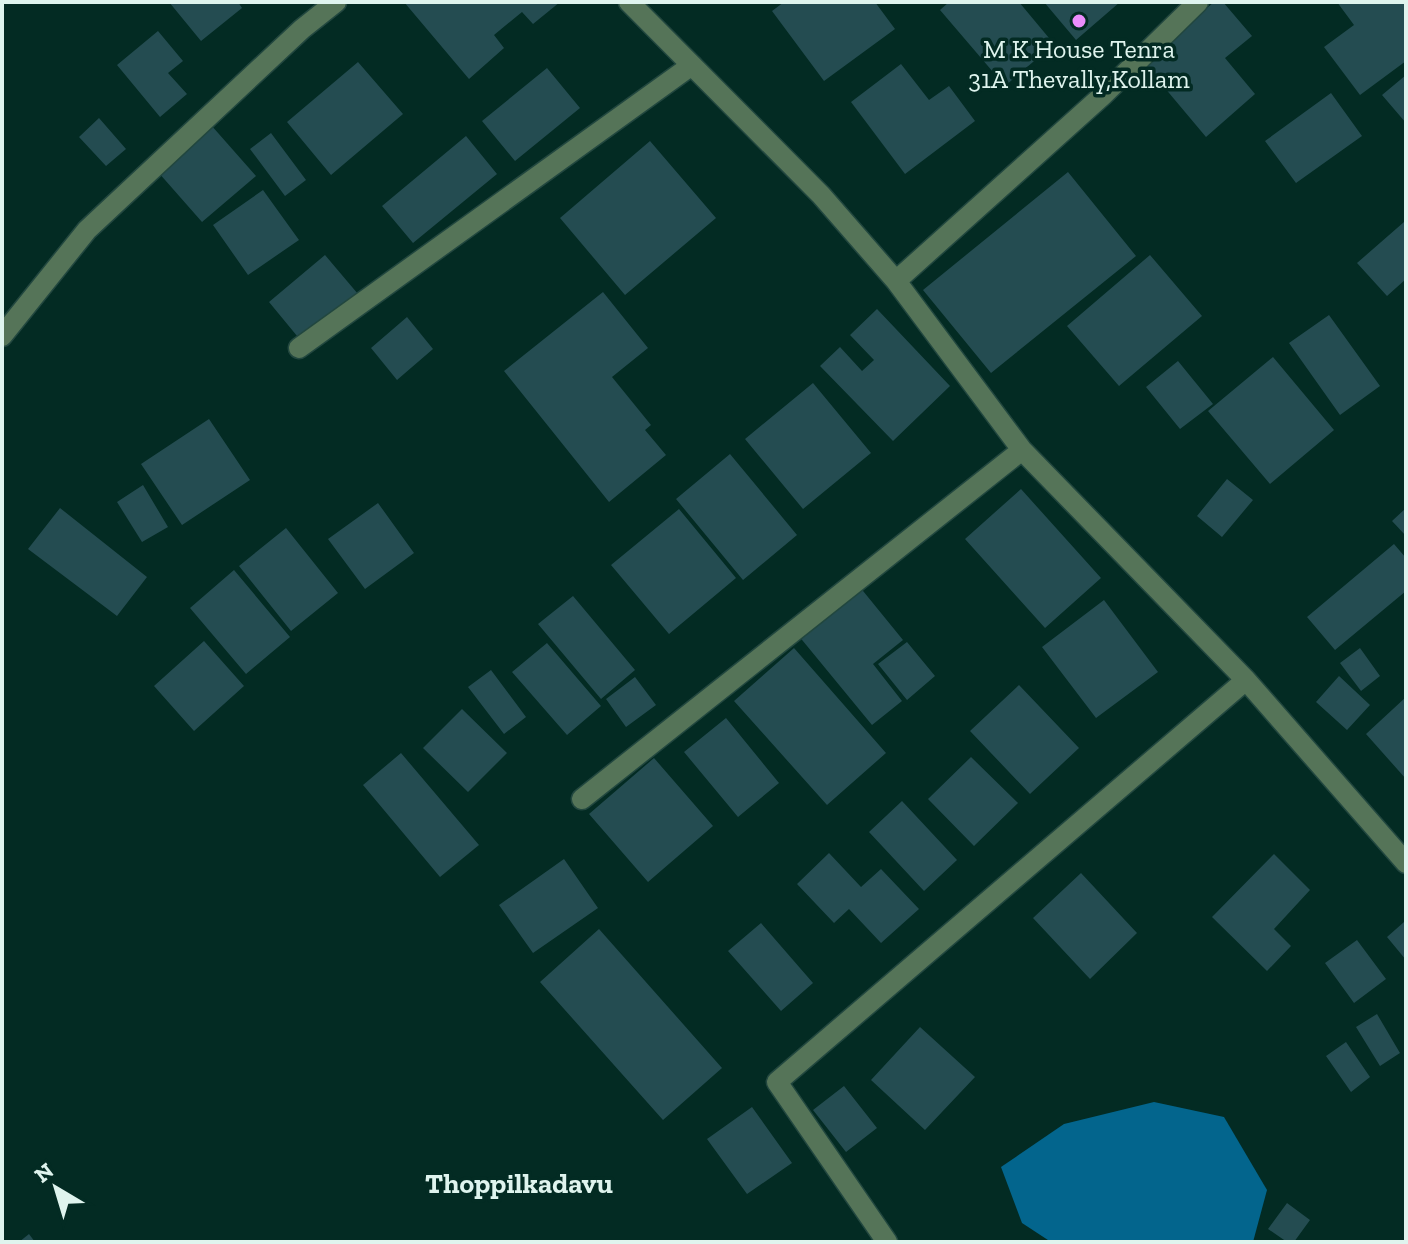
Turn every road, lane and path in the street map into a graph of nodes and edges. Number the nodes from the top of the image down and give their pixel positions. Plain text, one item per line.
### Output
1 (336, 2) edge
2 (629, 2) edge
3 (1198, 2) edge
4 (311, 10) edge
5 (692, 65) junction
6 (896, 281) junction
7 (2, 336) edge
8 (299, 348) dead end
9 (1022, 450) junction
10 (1246, 680) junction
11 (582, 799) dead end
12 (1406, 863) edge
13 (887, 1242) edge

1 - 4 street
2 - 5 street
3 - 6 street
4 - 7 street
5 - 6 street
5 - 8 street
6 - 9 street
9 - 10 street
9 - 11 street
10 - 12 street
10 - 13 street

